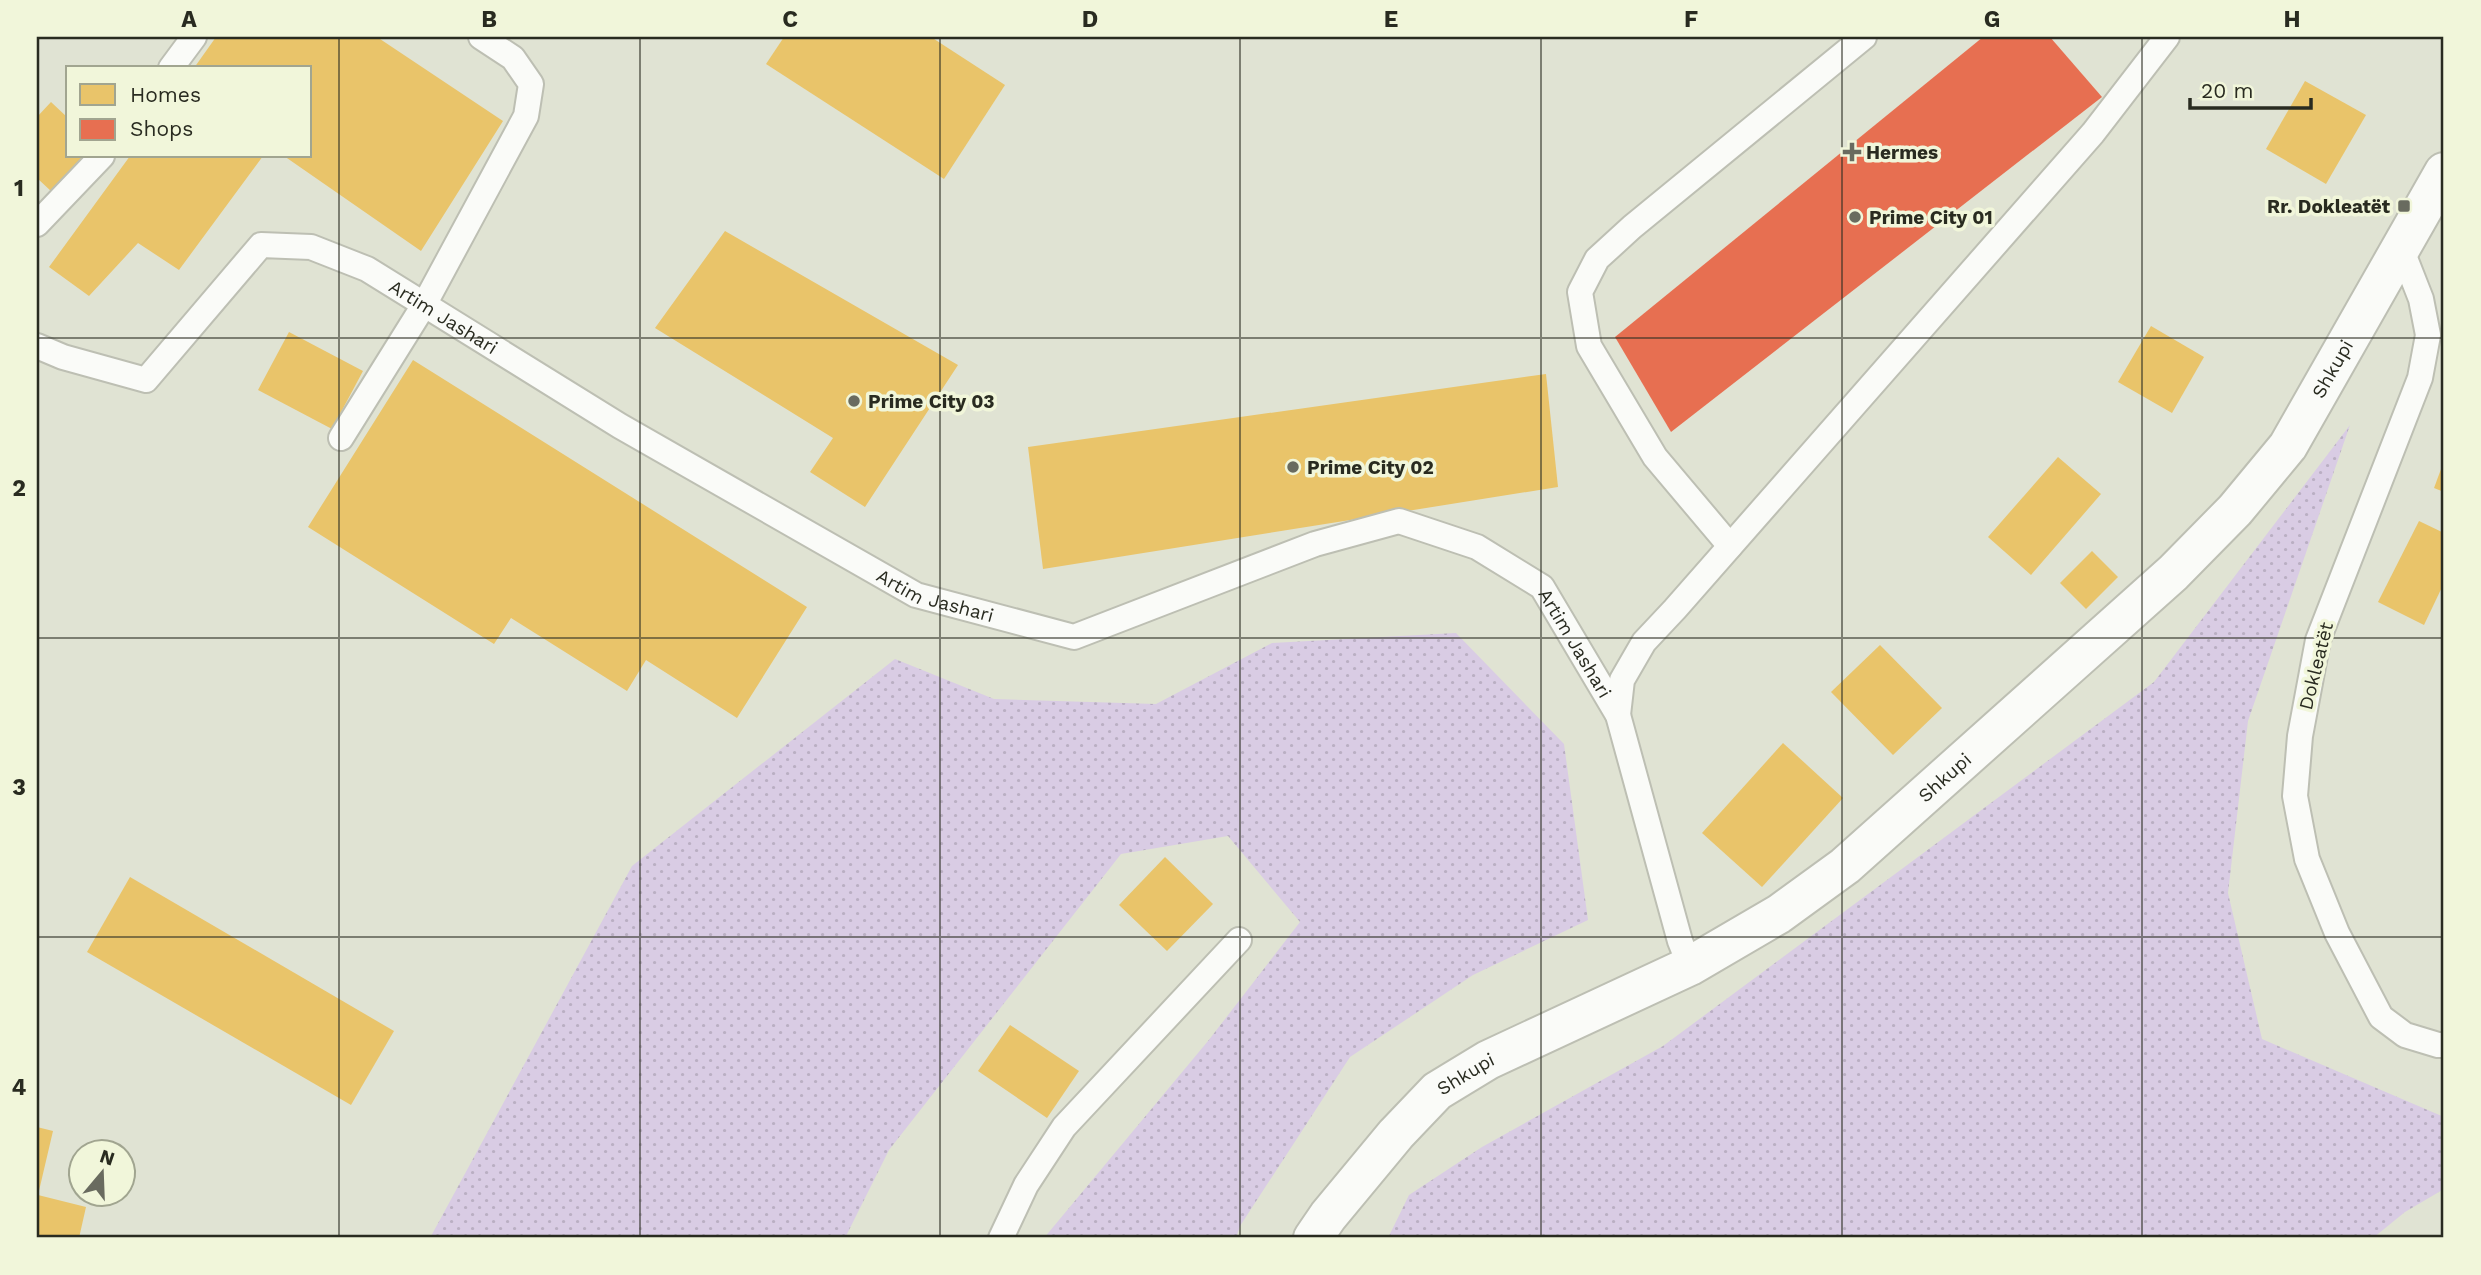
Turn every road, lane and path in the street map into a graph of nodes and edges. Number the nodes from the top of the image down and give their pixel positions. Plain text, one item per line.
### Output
1 (194, 37) edge
2 (481, 37) edge
3 (1864, 37) edge
4 (2167, 37) edge
5 (172, 66) edge
6 (100, 158) edge
7 (2444, 172) edge
8 (37, 224) edge
9 (2401, 248) junction
10 (424, 305) junction
11 (37, 346) edge
12 (341, 438) dead end
13 (1730, 546) junction
14 (1618, 715) junction
15 (1239, 940) dead end
16 (1690, 966) junction
17 (2444, 1045) edge
18 (1001, 1238) edge
19 (1313, 1238) edge

1 - 5 lane
2 - 10 lane
3 - 13 lane
4 - 13 lane
6 - 8 lane
7 - 9 street, Shkupi
9 - 16 street, Shkupi
9 - 17 lane, Dokleatët
10 - 11 lane, Artim Jashari
10 - 12 lane
10 - 14 lane, Artim Jashari
13 - 14 lane
14 - 16 lane, Artim Jashari
15 - 18 lane
16 - 19 street, Shkupi

